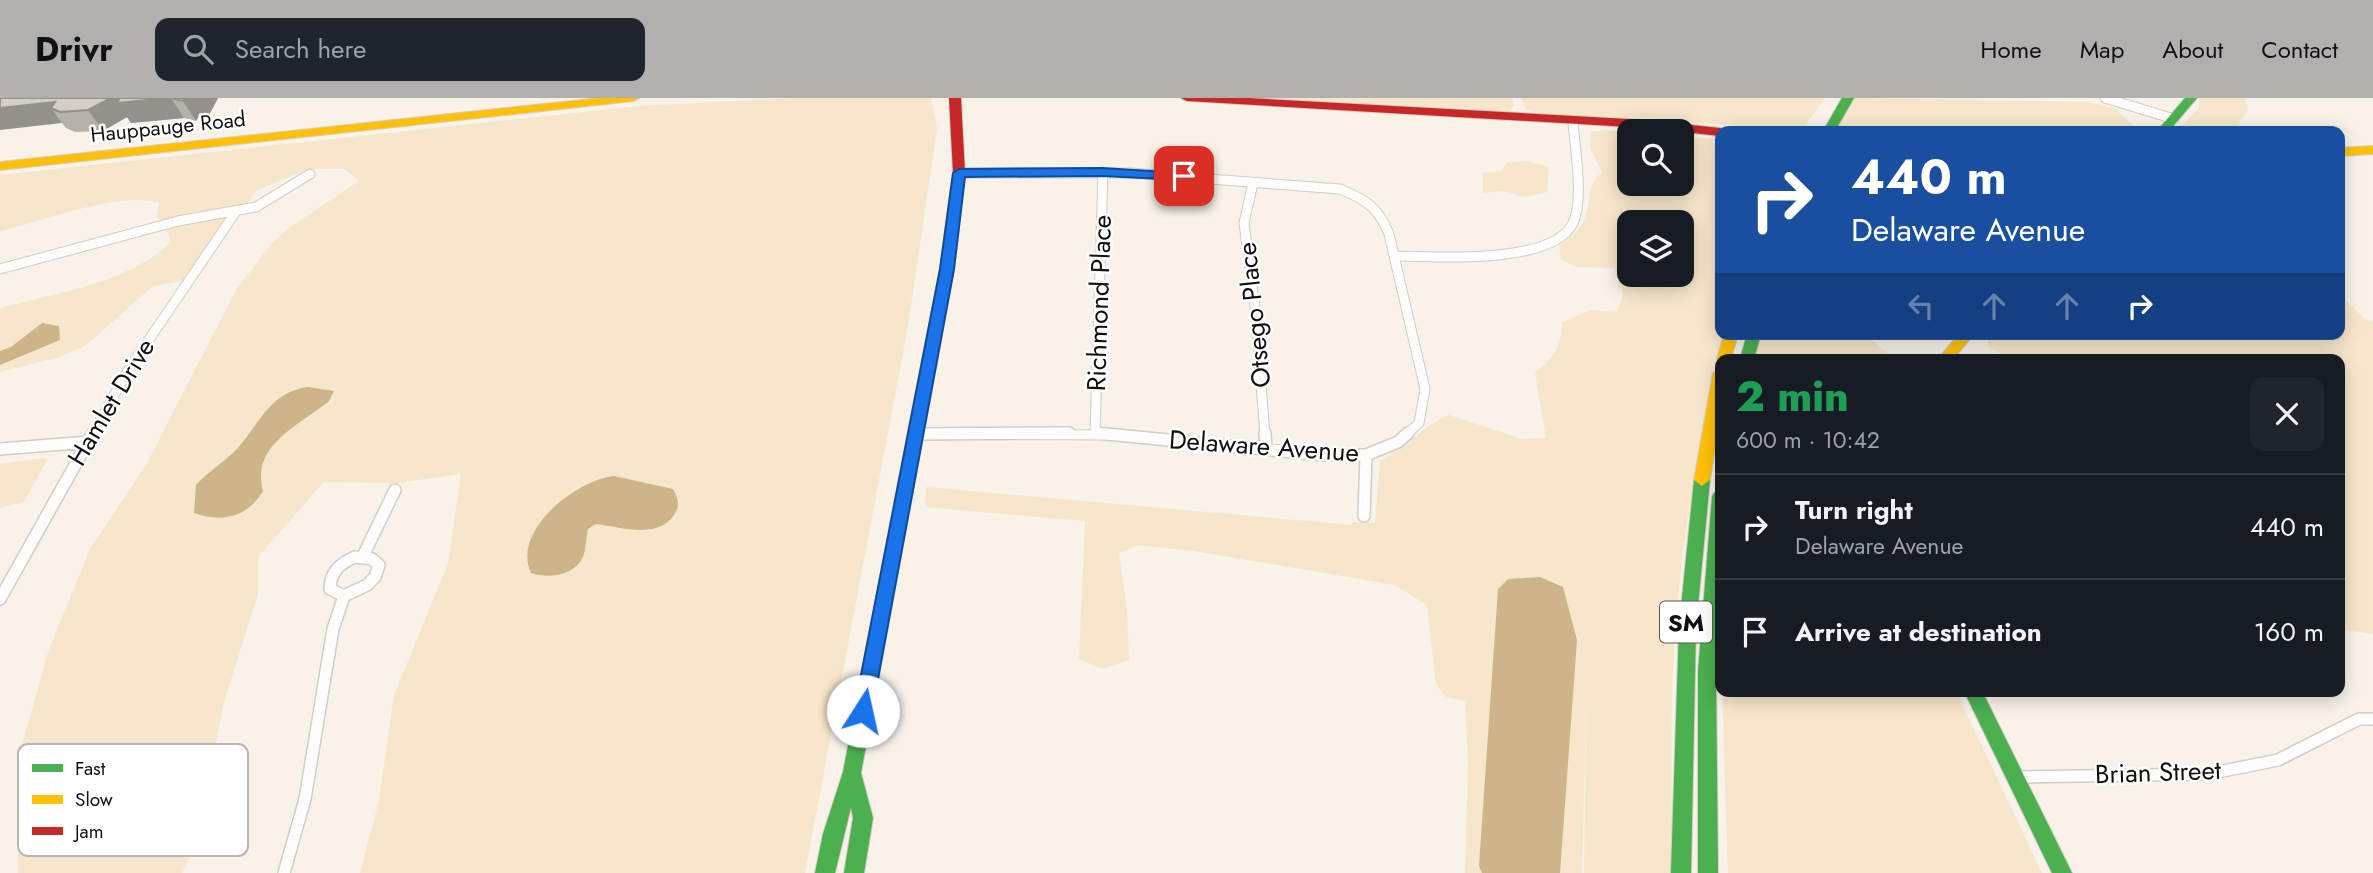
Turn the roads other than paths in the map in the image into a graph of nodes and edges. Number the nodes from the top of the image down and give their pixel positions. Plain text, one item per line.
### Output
1 (633, 98) edge
2 (954, 98) edge
3 (1187, 98) edge
4 (1832, 98) edge
5 (1848, 98) edge
6 (2105, 98) edge
7 (2191, 98) edge
8 (1573, 122) junction
9 (2168, 125) edge
10 (1816, 126) edge
11 (1832, 126) edge
12 (1715, 131) edge
13 (2373, 150) edge
14 (2345, 152) edge
15 (0, 166) edge
16 (1102, 172) junction
17 (959, 173) junction
18 (310, 174) dead end
19 (1253, 183) junction
20 (234, 213) junction
21 (1395, 256) junction
22 (0, 269) edge
23 (1961, 340) edge
24 (1949, 354) edge
25 (1715, 398) edge
26 (1095, 433) junction
27 (915, 434) junction
28 (89, 442) junction
29 (0, 449) edge
30 (1266, 449) junction
31 (1366, 455) junction
32 (395, 490) dead end
33 (1364, 516) dead end
34 (363, 556) junction
35 (1715, 564) edge
36 (344, 596) junction
37 (0, 599) edge
38 (1976, 697) edge
39 (2373, 719) edge
40 (852, 772) junction
41 (2016, 777) junction
42 (284, 873) edge
43 (825, 873) edge
44 (854, 873) edge
45 (1681, 873) edge
46 (1708, 873) edge
47 (2062, 873) edge

1 - 15 main road, Hauppauge Road
2 - 17 main road
3 - 8 main road
4 - 10 main road
5 - 11 main road
6 - 9 street
7 - 9 main road
8 - 12 main road
8 - 21 street
13 - 14 main road
16 - 17 street, Delaware Avenue
16 - 19 street, Delaware Avenue
16 - 26 street, Richmond Place
17 - 27 main road
18 - 20 street
19 - 21 street, Delaware Avenue
19 - 30 street, Otsego Place
20 - 22 street
20 - 28 street, Hamlet Drive
21 - 31 street, Delaware Avenue
23 - 24 main road
25 - 45 main road, SM
26 - 27 street, Delaware Avenue
26 - 30 street, Delaware Avenue
27 - 40 main road
28 - 29 street
28 - 37 street, Hamlet Drive
30 - 31 street, Delaware Avenue
31 - 33 street
32 - 34 street
34 - 36 street
34 - 36 street
35 - 46 main road, SM
36 - 42 street
38 - 41 main road
39 - 41 street, Brian Street
40 - 43 main road
40 - 44 main road
41 - 47 main road

